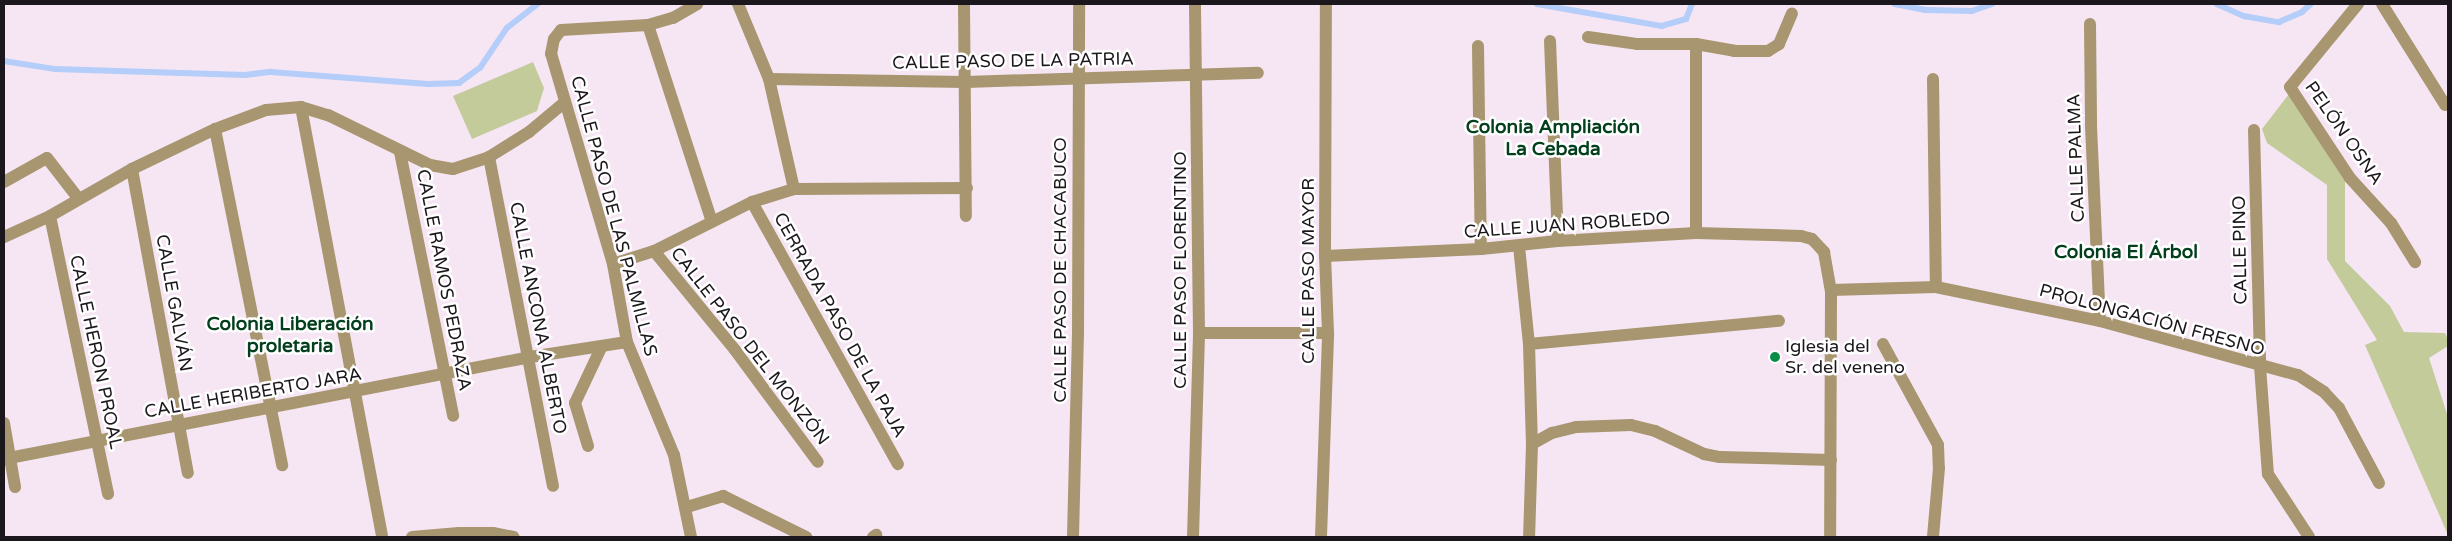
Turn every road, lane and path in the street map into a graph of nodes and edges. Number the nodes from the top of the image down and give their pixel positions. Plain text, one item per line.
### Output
1 (697, 4) edge
2 (738, 4) edge
3 (964, 4) edge
4 (1079, 4) edge
5 (1195, 4) edge
6 (1326, 4) edge
7 (2358, 4) edge
8 (2382, 4) edge
9 (1792, 14) dead end
10 (2090, 24) dead end
11 (648, 25) junction
12 (1588, 37) dead end
13 (1550, 41) dead end
14 (1696, 44) junction
15 (1478, 46) dead end
16 (1258, 73) dead end
17 (1198, 74) junction
18 (1078, 78) junction
19 (769, 79) junction
20 (1933, 79) dead end
21 (966, 82) junction
22 (565, 102) junction
23 (2444, 105) dead end
24 (301, 108) junction
25 (215, 129) junction
26 (2254, 130) dead end
27 (400, 152) junction
28 (489, 157) junction
29 (132, 169) junction
30 (4, 182) edge
31 (794, 188) junction
32 (967, 188) junction
33 (78, 198) junction
34 (752, 202) junction
35 (50, 216) junction
36 (966, 216) dead end
37 (712, 222) junction
38 (1696, 233) junction
39 (4, 237) edge
40 (1558, 240) junction
41 (1519, 246) junction
42 (1482, 249) junction
43 (654, 251) junction
44 (1325, 256) junction
45 (2415, 262) dead end
46 (613, 264) junction
47 (1936, 286) junction
48 (1831, 290) junction
49 (1779, 321) dead end
50 (2100, 321) junction
51 (1199, 333) junction
52 (1328, 333) junction
53 (627, 342) junction
54 (1529, 344) junction
55 (1883, 344) dead end
56 (602, 346) junction
57 (530, 357) junction
58 (2260, 366) junction
59 (446, 374) junction
60 (357, 392) junction
61 (270, 407) junction
62 (453, 416) dead end
63 (4, 423) edge
64 (178, 424) junction
65 (96, 439) junction
66 (1532, 444) junction
67 (588, 446) dead end
68 (7, 458) edge
69 (1831, 460) junction
70 (818, 462) dead end
71 (898, 464) dead end
72 (282, 465) dead end
73 (188, 473) dead end
74 (2379, 483) dead end
75 (553, 486) dead end
76 (15, 487) dead end
77 (108, 494) dead end
78 (687, 507) junction
79 (382, 537) edge
80 (412, 537) edge
81 (514, 537) edge
82 (692, 537) edge
83 (806, 537) edge
84 (1073, 537) edge
85 (1193, 537) edge
86 (1321, 537) edge
87 (1529, 537) edge
88 (1830, 537) edge
89 (1933, 537) edge
90 (2309, 537) edge

1 - 11 street
2 - 19 street
3 - 21 street
4 - 18 street, CALLE PASO DE CHACABUCO
5 - 17 street, CALLE PASO FLORENTINO
6 - 44 street, CALLE PASO MAYOR
7 - 45 street, PELÓN OSNA
8 - 23 street
9 - 14 street
10 - 50 street, CALLE PALMA
11 - 22 street, CALLE PASO DE LAS PALMILLAS
11 - 37 street
12 - 14 street
13 - 40 street
14 - 38 street
15 - 42 street
16 - 17 street, CALLE PASO DE LA PATRIA
17 - 18 street, CALLE PASO DE LA PATRIA
17 - 51 street, CALLE PASO FLORENTINO
18 - 21 street, CALLE PASO DE LA PATRIA
18 - 84 street, CALLE PASO DE CHACABUCO
19 - 21 street, CALLE PASO DE LA PATRIA
19 - 31 street
20 - 47 street
21 - 32 street
22 - 28 street
22 - 46 street, CALLE PASO DE LAS PALMILLAS
24 - 25 street
24 - 27 street
24 - 60 street
25 - 29 street
25 - 61 street
26 - 58 street, CALLE PINO
27 - 28 street
27 - 59 street, CALLE RAMOS PEDRAZA
28 - 57 street, CALLE ANCONA ALBERTO
29 - 33 street
29 - 64 street, CALLE GALVÁN
30 - 33 street
31 - 32 street
31 - 34 street
32 - 36 street
33 - 35 street
34 - 37 street
34 - 71 street, CERRADA PASO DE LA PAJA
35 - 39 street
35 - 65 street, CALLE HERON PROAL
37 - 43 street
38 - 40 street, CALLE JUAN ROBLEDO
38 - 48 street, CALLE JUAN ROBLEDO
40 - 41 street, CALLE JUAN ROBLEDO
41 - 42 street, CALLE JUAN ROBLEDO
41 - 54 street
42 - 44 street, CALLE JUAN ROBLEDO
43 - 46 street
43 - 70 street, CALLE PASO DEL MONZÓN
44 - 52 street, CALLE PASO MAYOR
46 - 53 street, CALLE PASO DE LAS PALMILLAS
47 - 48 street, PROLONGACIÓN FRESNO
47 - 50 street, PROLONGACIÓN FRESNO
48 - 69 street
49 - 54 street
50 - 58 street, PROLONGACIÓN FRESNO
51 - 52 street
51 - 85 street, CALLE PASO FLORENTINO
52 - 86 street, CALLE PASO MAYOR
53 - 56 street, CALLE HERIBERTO JARA
53 - 78 street, CALLE PASO DE LAS PALMILLAS
54 - 66 street
55 - 89 street
56 - 57 street, CALLE HERIBERTO JARA
56 - 67 street
57 - 59 street, CALLE HERIBERTO JARA
57 - 75 street, CALLE ANCONA ALBERTO
58 - 74 street, PROLONGACIÓN FRESNO
58 - 90 street, CALLE PINO
59 - 60 street, CALLE HERIBERTO JARA
59 - 62 street, CALLE RAMOS PEDRAZA
60 - 61 street, CALLE HERIBERTO JARA
60 - 79 street
61 - 64 street, CALLE HERIBERTO JARA
61 - 72 street
63 - 68 street
64 - 65 street, CALLE HERIBERTO JARA
64 - 73 street, CALLE GALVÁN
65 - 68 street, CALLE HERIBERTO JARA
65 - 77 street, CALLE HERON PROAL
66 - 69 street
66 - 87 street
68 - 76 street
69 - 88 street
78 - 82 street, CALLE PASO DE LAS PALMILLAS
78 - 83 street
80 - 81 street

